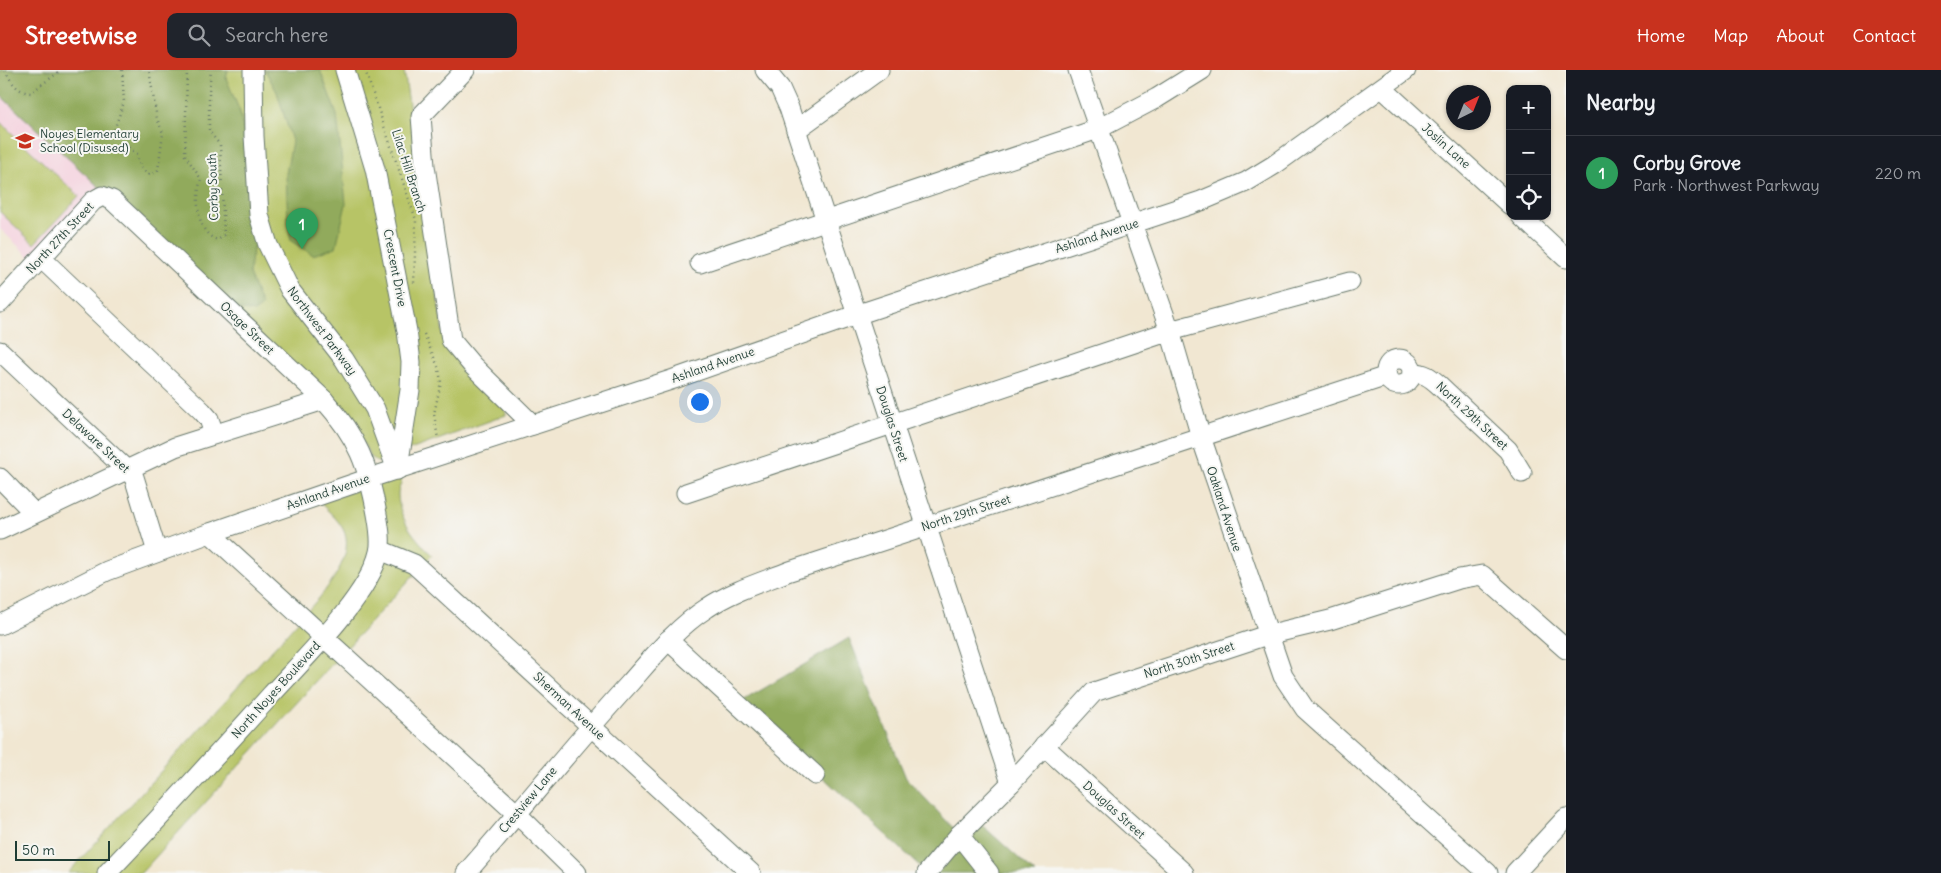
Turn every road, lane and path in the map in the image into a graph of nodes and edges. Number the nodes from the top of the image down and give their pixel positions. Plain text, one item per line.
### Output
1 (5, 70) edge
2 (60, 70) edge
3 (122, 70) edge
4 (149, 70) edge
5 (187, 70) edge
6 (211, 70) edge
7 (253, 70) edge
8 (345, 70) edge
9 (365, 70) edge
10 (465, 70) edge
11 (765, 70) edge
12 (879, 70) edge
13 (1078, 70) edge
14 (1202, 70) edge
15 (1403, 71) edge
16 (1382, 88) junction
17 (1098, 129) junction
18 (796, 130) junction
19 (102, 196) joint
20 (1506, 201) edge
21 (1526, 220) edge
22 (826, 222) junction
23 (1133, 225) junction
24 (41, 258) junction
25 (1566, 258) edge
26 (700, 263) dead end
27 (1350, 282) dead end
28 (415, 293) dead end
29 (0, 303) edge
30 (856, 315) junction
31 (1170, 330) junction
32 (423, 331) dead end
33 (0, 351) edge
34 (324, 400) junction
35 (533, 425) junction
36 (893, 425) junction
37 (214, 434) junction
38 (1201, 437) junction
39 (442, 455) junction
40 (126, 468) junction
41 (397, 470) junction
42 (1522, 473) dead end
43 (0, 478) edge
44 (370, 478) junction
45 (686, 493) dead end
46 (34, 513) junction
47 (926, 526) junction
48 (0, 530) edge
49 (210, 533) junction
50 (380, 550) junction
51 (157, 552) junction
52 (0, 625) edge
53 (1267, 635) junction
54 (324, 638) junction
55 (668, 640) junction
56 (1566, 649) edge
57 (590, 726) junction
58 (1044, 746) junction
59 (815, 775) dead end
60 (1011, 783) junction
61 (517, 814) junction
62 (1566, 818) edge
63 (959, 835) junction
64 (467, 872) edge
65 (107, 873) edge
66 (578, 873) edge
67 (751, 873) edge
68 (927, 873) edge
69 (989, 873) edge
70 (1184, 873) edge
71 (1488, 873) edge
72 (1515, 873) edge

1 - 2 path
3 - 4 path
5 - 6 path, Corby South
7 - 41 street, Northwest Parkway
8 - 41 street, Crescent Drive
9 - 28 path, Lilac Hill Branch
10 - 35 street
11 - 18 street, Douglas Street
12 - 18 street
13 - 17 street, Oakland Avenue
14 - 17 street
15 - 16 street, Ashland Avenue
16 - 20 street, Joslin Lane
16 - 23 street, Ashland Avenue
17 - 22 street
17 - 23 street, Oakland Avenue
18 - 22 street, Douglas Street
19 - 24 street, North 27th Street
19 - 34 street, Osage Street
21 - 25 street
22 - 26 street
22 - 30 street, Douglas Street
23 - 30 street, Ashland Avenue
23 - 31 street, Oakland Avenue
24 - 29 street, North 27th Street
24 - 37 street
27 - 31 street
30 - 35 street, Ashland Avenue
30 - 36 street, Douglas Street
31 - 36 street
31 - 38 street, Oakland Avenue
32 - 39 path
33 - 40 street, Delaware Street
34 - 37 street
34 - 44 street, Osage Street
35 - 39 street, Ashland Avenue
36 - 45 street
36 - 47 street, Douglas Street
37 - 40 street
38 - 42 street, North 29th Street
38 - 47 street, North 29th Street
38 - 53 street, Oakland Avenue
39 - 41 street, Ashland Avenue
40 - 46 street
40 - 51 street, Delaware Street
41 - 44 street, Ashland Avenue
43 - 46 street
44 - 49 street, Ashland Avenue
44 - 50 street, North Noyes Boulevard
46 - 48 street
47 - 55 street, North 29th Street
47 - 60 street, Douglas Street
49 - 51 street, Ashland Avenue
49 - 54 street
50 - 54 street, North Noyes Boulevard
50 - 57 street, Sherman Avenue
51 - 52 street, Ashland Avenue
53 - 56 street, North 30th Street
53 - 58 street, North 30th Street
53 - 71 street, Oakland Avenue
54 - 61 street
54 - 65 street, North Noyes Boulevard
55 - 57 street, North 29th Street
55 - 59 street
57 - 61 street, Crestview Lane
57 - 67 street, Sherman Avenue
58 - 60 street, North 30th Street
58 - 70 street, Douglas Street
60 - 63 street, North 30th Street
61 - 64 street, Crestview Lane
61 - 66 street
62 - 72 street
63 - 68 street, North 30th Street
63 - 69 street

